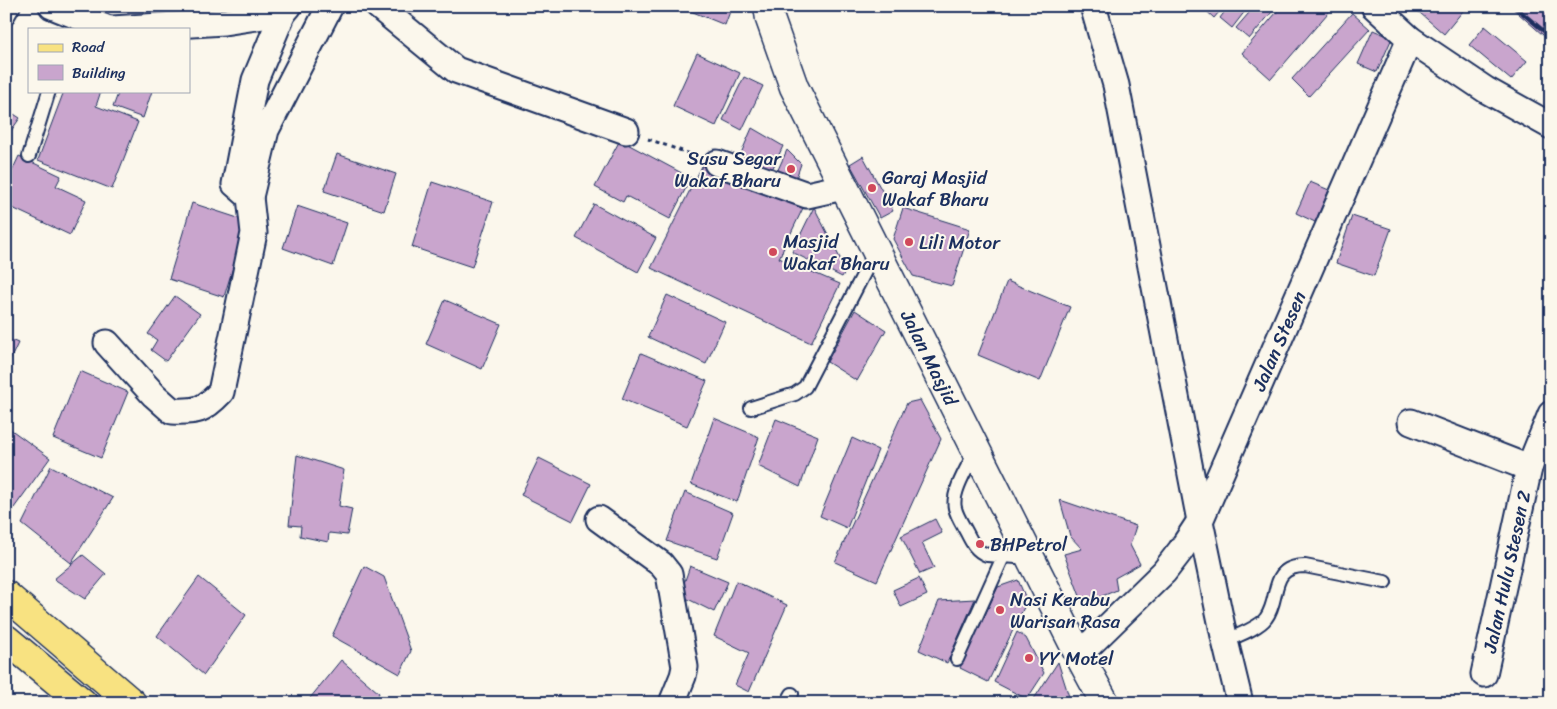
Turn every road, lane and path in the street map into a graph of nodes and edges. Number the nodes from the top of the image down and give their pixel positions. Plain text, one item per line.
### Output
1 (52, 6) edge
2 (330, 6) edge
3 (378, 6) edge
4 (768, 6) edge
5 (1093, 6) edge
6 (1374, 6) edge
7 (286, 10) edge
8 (107, 28) edge
9 (126, 28) edge
10 (1410, 39) junction
11 (49, 92) edge
12 (1551, 126) edge
13 (626, 131) joint
14 (28, 156) dead end
15 (717, 163) joint
16 (843, 187) junction
17 (250, 197) junction
18 (876, 251) junction
19 (107, 343) dead end
20 (751, 408) dead end
21 (1551, 414) edge
22 (1412, 422) dead end
23 (976, 450) junction
24 (1529, 468) junction
25 (600, 519) dead end
26 (1200, 521) junction
27 (1003, 557) junction
28 (1030, 558) junction
29 (1385, 582) dead end
30 (6, 595) edge
31 (6, 639) edge
32 (1225, 641) junction
33 (1078, 655) junction
34 (957, 659) dead end
35 (1484, 674) dead end
36 (56, 679) junction
37 (70, 703) edge
38 (83, 703) edge
39 (132, 703) edge
40 (672, 703) edge
41 (1105, 703) edge
42 (1240, 703) edge

1 - 8 street
2 - 17 street
3 - 13 street
4 - 16 street, Jalan Masjid
5 - 26 street
6 - 10 street
7 - 9 street
7 - 17 street
10 - 12 street
10 - 26 street, Jalan Stesen
11 - 14 lane
13 - 15 path
15 - 16 street
16 - 18 street, Jalan Masjid
17 - 19 street
18 - 20 lane
18 - 23 street, Jalan Masjid
21 - 24 street, Jalan Hulu Stesen 2
22 - 24 street
23 - 27 lane
23 - 28 street, Jalan Masjid
24 - 35 street, Jalan Hulu Stesen 2
25 - 40 street
26 - 32 street
26 - 33 street, Jalan Stesen
27 - 28 lane
27 - 34 lane
28 - 33 street, Jalan Masjid
29 - 32 lane
30 - 39 main road
31 - 36 main road
32 - 42 street
33 - 41 street, Jalan Masjid
36 - 37 main road
36 - 38 main road

